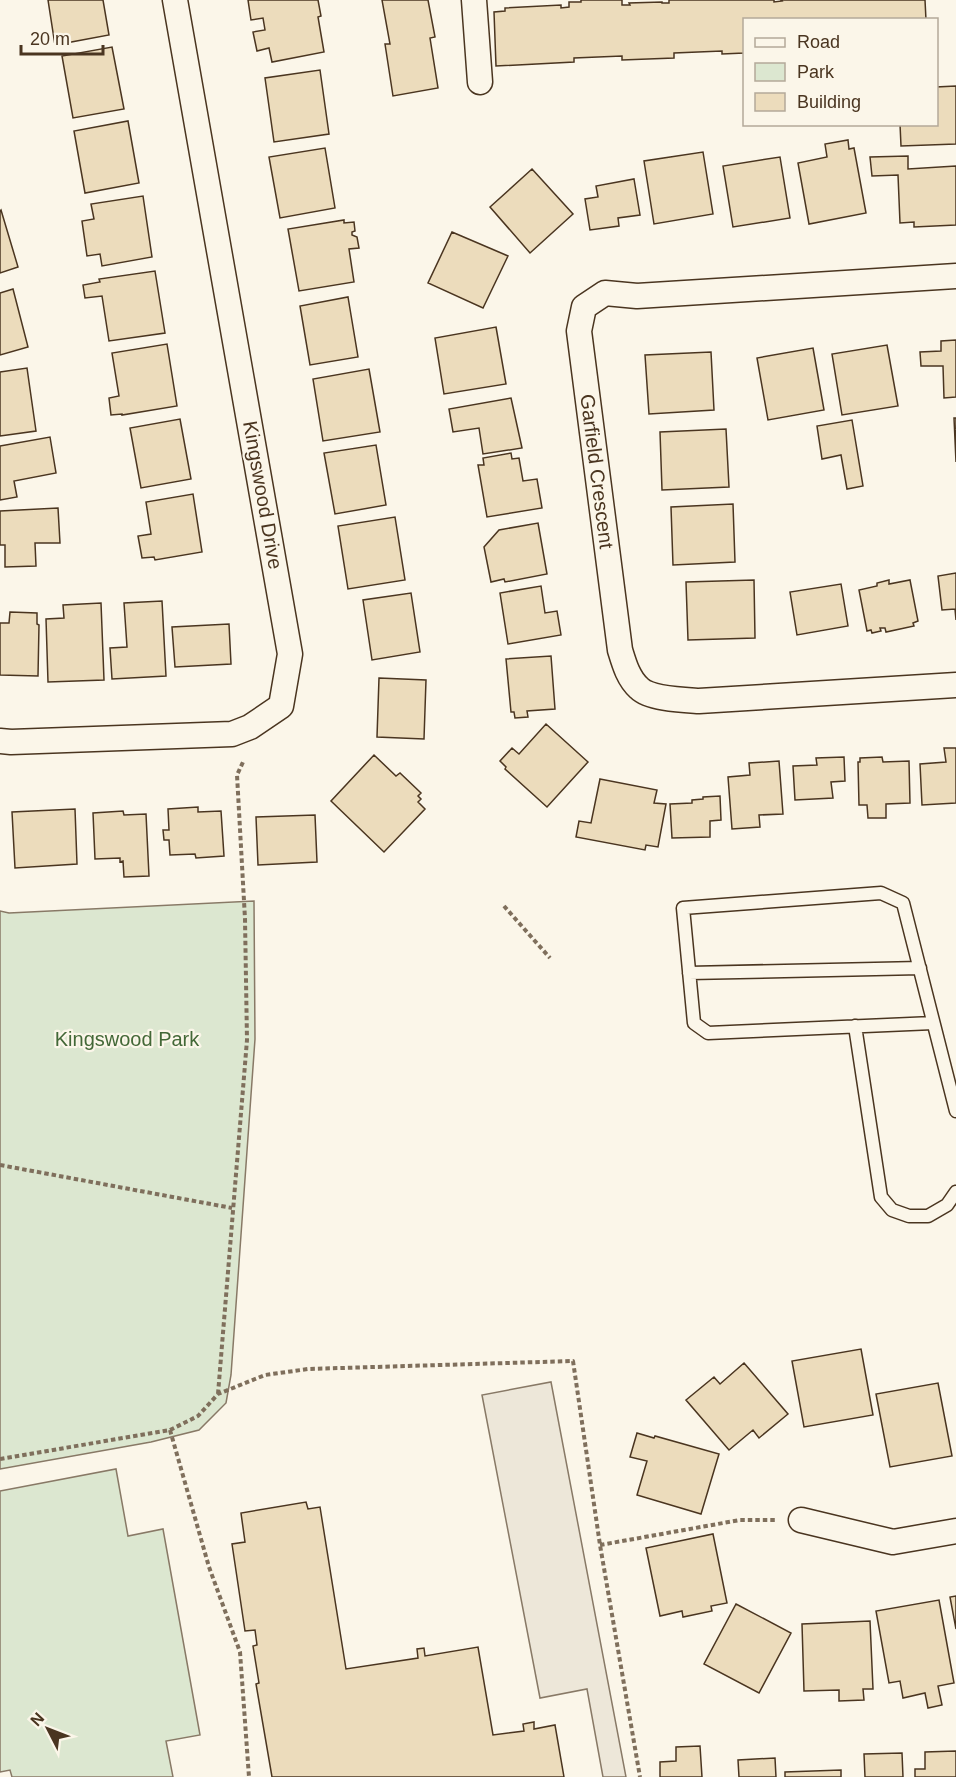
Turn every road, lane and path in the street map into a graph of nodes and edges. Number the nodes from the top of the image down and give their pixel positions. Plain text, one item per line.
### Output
1 (175, 0) edge
2 (474, 0) edge
3 (480, 82) dead end
4 (956, 276) edge
5 (956, 685) edge
6 (0, 741) edge
7 (243, 762) dead end
8 (504, 906) dead end
9 (550, 958) dead end
10 (920, 968) junction
11 (689, 973) junction
12 (933, 1023) junction
13 (855, 1026) junction
14 (956, 1111) edge
15 (0, 1165) edge
16 (956, 1192) edge
17 (232, 1208) junction
18 (218, 1394) junction
19 (171, 1430) junction
20 (0, 1459) edge
21 (801, 1520) joint
22 (956, 1531) edge
23 (600, 1545) junction
24 (249, 1777) edge
25 (640, 1777) edge

1 - 6 street, Kingswood Drive
2 - 3 street
4 - 5 street, Garfield Crescent
7 - 17 path
8 - 9 path
10 - 11 lane
10 - 11 lane
10 - 12 lane
11 - 13 lane
12 - 13 lane
12 - 14 lane
13 - 16 lane
15 - 17 path
17 - 18 path
18 - 19 path
18 - 23 path
19 - 20 path
19 - 24 path
21 - 22 street
21 - 23 path
23 - 25 path

